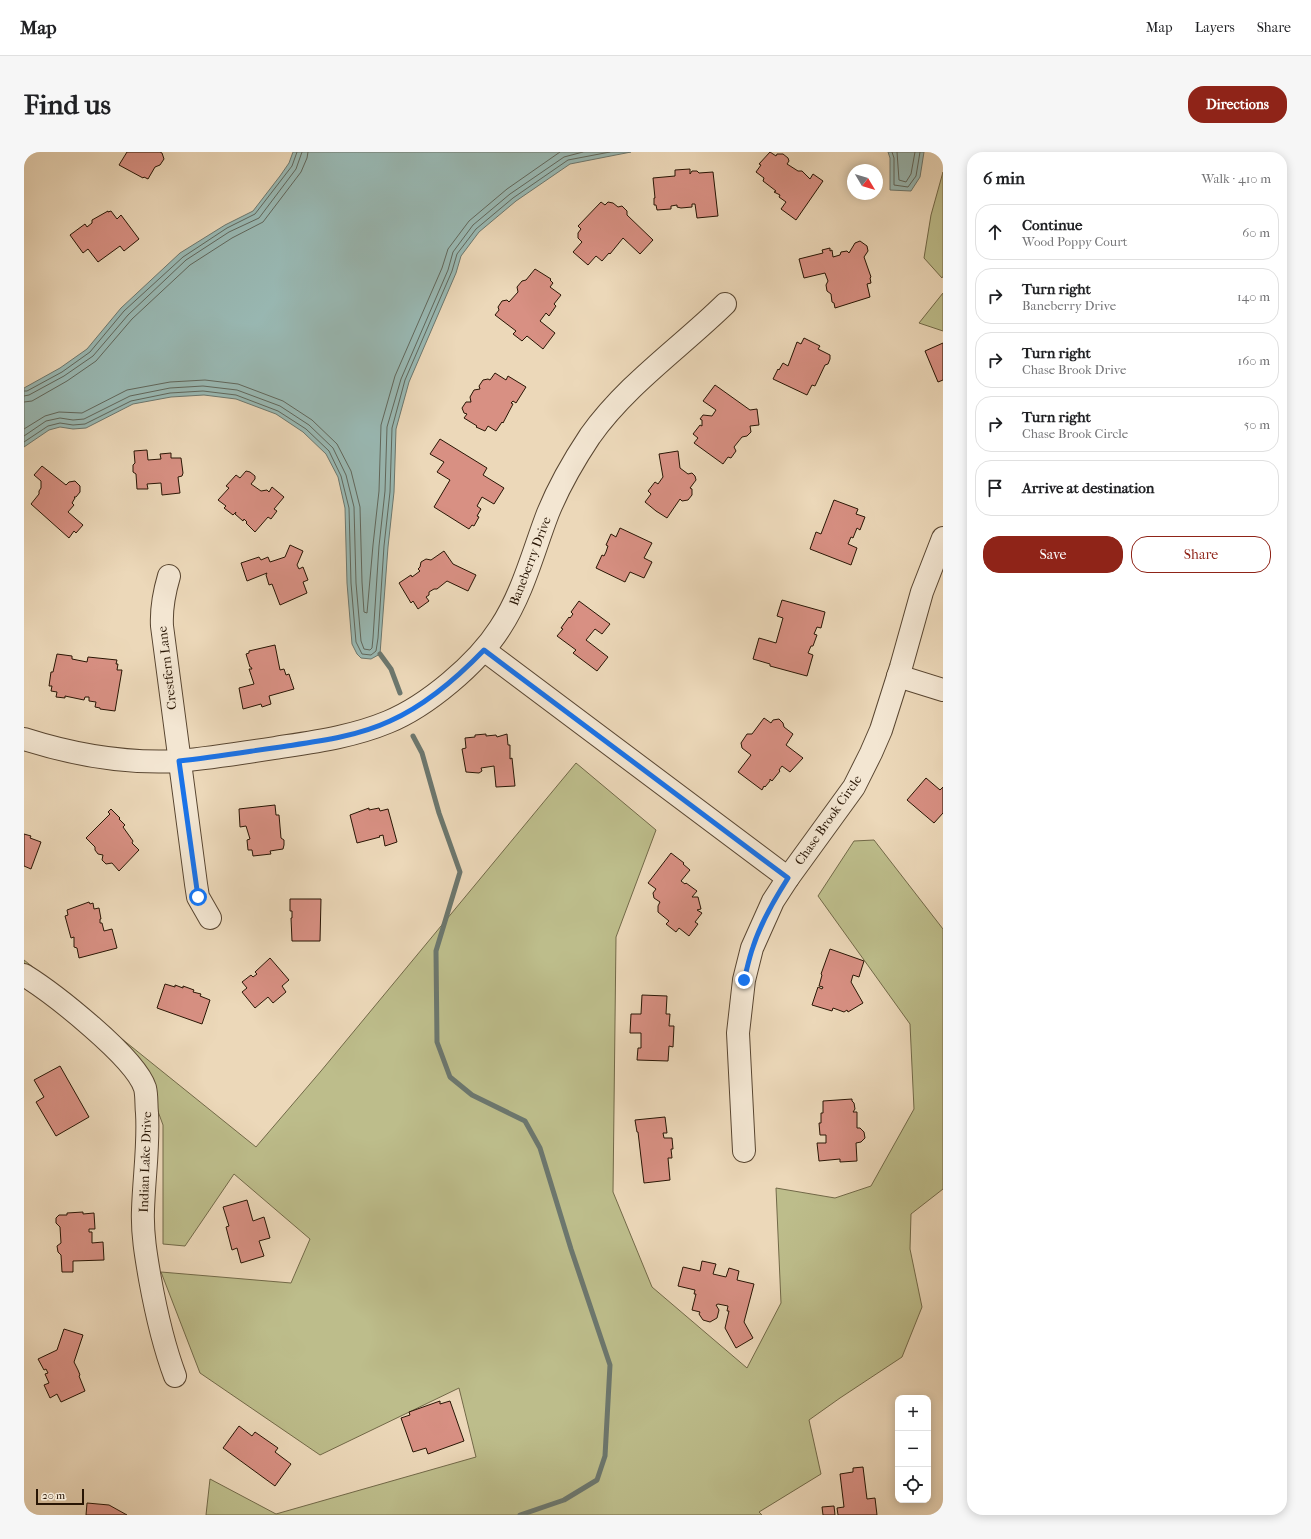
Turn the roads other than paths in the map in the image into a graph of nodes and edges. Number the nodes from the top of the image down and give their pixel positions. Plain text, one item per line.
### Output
1 (725, 304) dead end
2 (943, 538) edge
3 (170, 576) dead end
4 (484, 650) junction
5 (898, 676) junction
6 (943, 690) edge
7 (24, 739) edge
8 (179, 761) junction
9 (788, 878) junction
10 (210, 918) dead end
11 (24, 975) edge
12 (744, 1151) dead end
13 (175, 1376) dead end

1 - 4 street, Baneberry Drive
2 - 5 street, Chase Brook Circle
3 - 8 street, Crestfern Lane
4 - 8 street, Baneberry Drive
4 - 9 street
5 - 6 street
5 - 9 street, Chase Brook Circle
7 - 8 street, Baneberry Drive
8 - 10 street, Crestfern Lane
9 - 12 street, Chase Brook Circle
11 - 13 street, Indian Lake Drive

